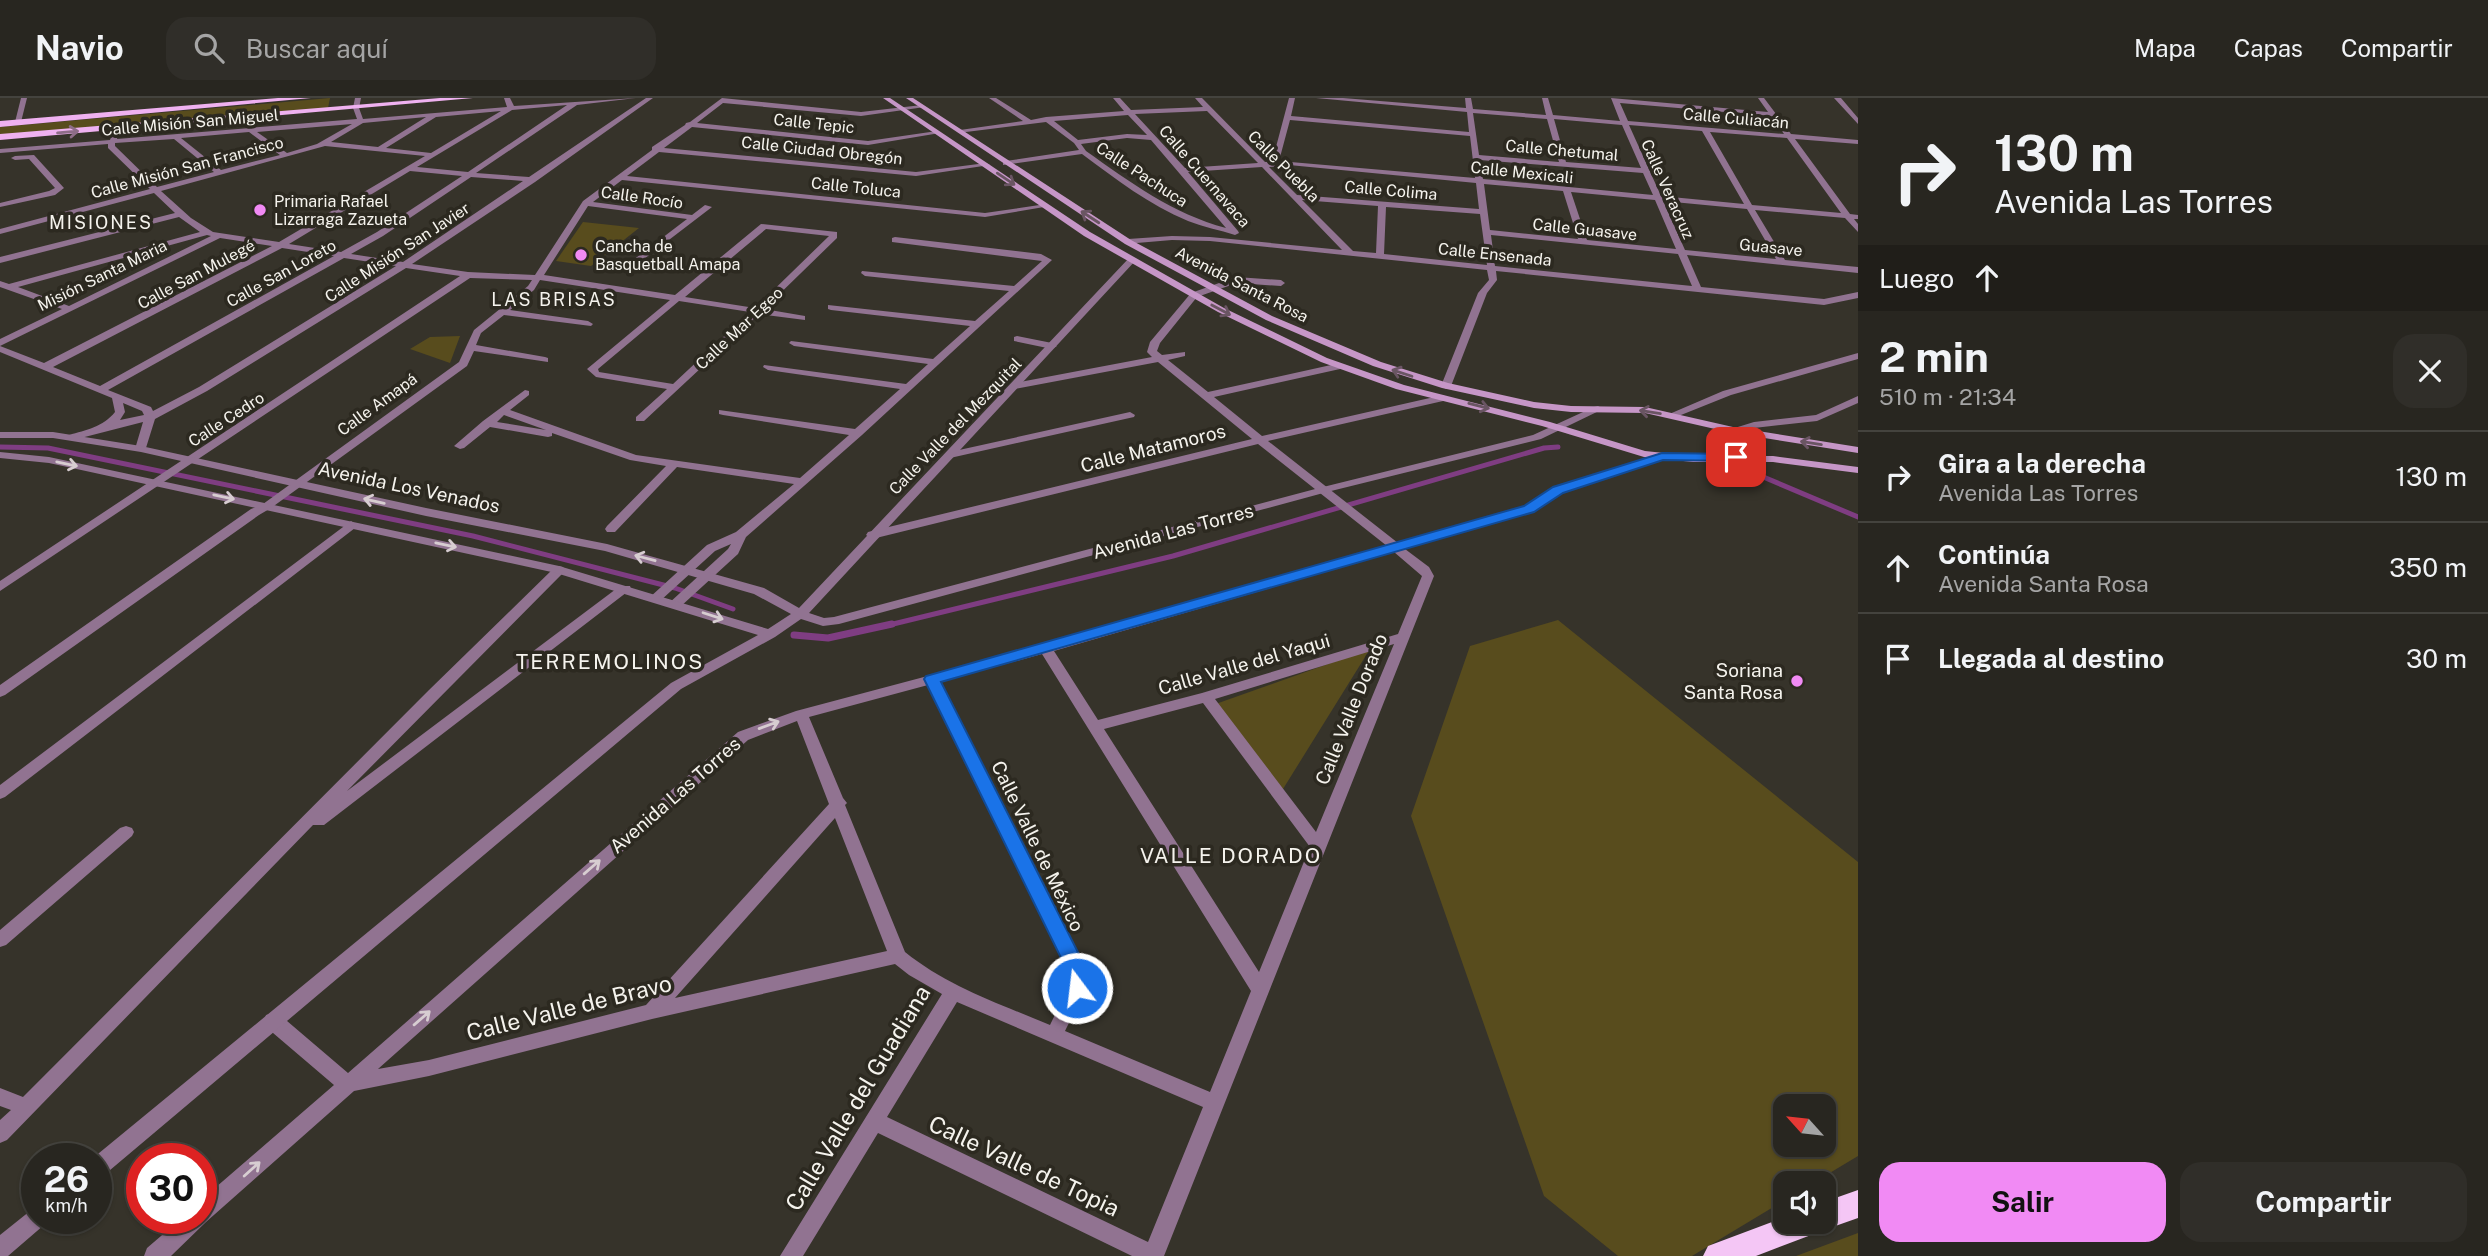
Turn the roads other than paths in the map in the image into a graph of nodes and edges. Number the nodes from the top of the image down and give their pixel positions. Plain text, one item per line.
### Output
1 (24, 98) edge
2 (307, 98) edge
3 (469, 98) edge
4 (507, 98) edge
5 (633, 98) edge
6 (650, 98) edge
7 (803, 98) edge
8 (886, 98) edge
9 (909, 98) edge
10 (1013, 98) edge
11 (1116, 98) edge
12 (1198, 98) edge
13 (1292, 98) edge
14 (1319, 98) edge
15 (1468, 98) edge
16 (1545, 98) edge
17 (1761, 98) edge
18 (1837, 98) edge
19 (724, 99) edge
20 (993, 99) edge
21 (1615, 100) edge
22 (357, 103) edge
23 (576, 103) junction
24 (922, 107) junction
25 (511, 108) junction
26 (903, 109) junction
27 (1208, 109) junction
28 (1470, 110) junction
29 (816, 111) junction
30 (1131, 112) junction
31 (1773, 114) junction
32 (434, 115) junction
33 (1550, 116) junction
34 (1288, 118) junction
35 (1046, 119) junction
36 (361, 121) junction
37 (18, 122) junction
38 (1028, 122) junction
39 (1858, 122) edge
40 (1624, 123) junction
41 (0, 124) edge
42 (688, 124) junction
43 (117, 128) junction
44 (1704, 130) junction
45 (252, 131) junction
46 (960, 132) junction
47 (937, 133) junction
48 (1473, 134) junction
49 (1790, 136) junction
50 (0, 137) edge
51 (177, 138) junction
52 (1154, 138) junction
53 (1077, 142) junction
54 (1858, 142) edge
55 (111, 143) junction
56 (325, 144) junction
57 (380, 149) junction
58 (655, 149) junction
59 (0, 151) edge
60 (1083, 152) junction
61 (285, 155) junction
62 (434, 155) junction
63 (1475, 157) junction
64 (0, 161) edge
65 (1006, 163) junction
66 (1275, 163) junction
67 (1263, 164) junction
68 (1563, 164) junction
69 (986, 165) junction
70 (410, 169) junction
71 (1183, 170) junction
72 (1645, 171) junction
73 (219, 173) junction
74 (471, 174) junction
75 (618, 177) junction
76 (532, 180) junction
77 (1478, 182) junction
78 (158, 190) junction
79 (1567, 191) junction
80 (1295, 197) junction
81 (1656, 199) junction
82 (586, 203) junction
83 (1382, 204) junction
84 (0, 205) edge
85 (1046, 206) junction
86 (708, 207) dead end
87 (1748, 207) junction
88 (1484, 212) junction
89 (180, 214) junction
90 (1847, 216) junction
91 (1858, 217) edge
92 (694, 218) junction
93 (1858, 230) edge
94 (0, 232) edge
95 (1234, 232) junction
96 (1487, 232) junction
97 (205, 233) junction
98 (218, 236) junction
99 (895, 240) dead end
100 (1128, 242) junction
101 (1243, 242) junction
102 (1584, 243) junction
103 (281, 245) junction
104 (1681, 252) junction
105 (1350, 253) junction
106 (342, 255) junction
107 (1380, 256) junction
108 (0, 260) edge
109 (1132, 260) junction
110 (1782, 262) junction
111 (405, 265) junction
112 (1491, 268) junction
113 (626, 269) dead end
114 (1858, 270) edge
115 (865, 273) dead end
116 (468, 275) junction
117 (535, 280) junction
118 (1281, 283) dead end
119 (5, 286) edge
120 (1210, 287) junction
121 (1016, 289) junction
122 (1698, 290) junction
123 (1194, 295) junction
124 (1858, 295) edge
125 (679, 299) junction
126 (831, 307) dead end
127 (70, 309) junction
128 (504, 312) junction
129 (757, 312) junction
130 (802, 318) dead end
131 (588, 324) dead end
132 (978, 324) junction
133 (1017, 339) dead end
134 (0, 343) edge
135 (794, 343) dead end
136 (470, 346) junction
137 (1052, 346) junction
138 (0, 349) edge
139 (1182, 354) dead end
140 (1858, 356) edge
141 (545, 359) dead end
142 (1158, 360) junction
143 (936, 362) junction
144 (1340, 366) junction
145 (45, 367) junction
146 (768, 367) dead end
147 (1015, 386) junction
148 (1446, 386) junction
149 (675, 387) junction
150 (908, 387) junction
151 (100, 390) junction
152 (525, 393) dead end
153 (1205, 396) junction
154 (117, 398) junction
155 (1443, 398) junction
156 (1858, 399) edge
157 (1598, 409) junction
158 (502, 411) junction
159 (723, 412) dead end
160 (1130, 415) dead end
161 (1672, 415) junction
162 (150, 417) junction
163 (639, 419) dead end
164 (488, 423) junction
165 (108, 426) junction
166 (1713, 426) junction
167 (1560, 428) junction
168 (1733, 430) junction
169 (858, 433) junction
170 (0, 435) edge
171 (570, 435) junction
172 (73, 438) junction
173 (1259, 440) junction
174 (460, 446) dead end
175 (141, 449) junction
176 (1858, 450) edge
177 (0, 455) edge
178 (950, 455) junction
179 (1662, 457) junction
180 (1736, 457) junction
181 (191, 460) junction
182 (674, 464) junction
183 (1858, 470) edge
184 (162, 480) junction
185 (803, 482) junction
186 (293, 486) junction
187 (1323, 490) junction
188 (272, 503) junction
189 (351, 525) junction
190 (611, 529) dead end
191 (740, 535) junction
192 (872, 535) junction
193 (1395, 547) junction
194 (559, 570) junction
195 (683, 574) junction
196 (707, 575) junction
197 (0, 587) edge
198 (625, 589) junction
199 (660, 594) junction
200 (679, 601) junction
201 (800, 614) junction
202 (770, 634) junction
203 (1403, 637) junction
204 (1046, 649) junction
205 (932, 679) junction
206 (0, 692) edge
207 (1206, 697) junction
208 (801, 714) junction
209 (1095, 726) junction
210 (0, 793) edge
211 (839, 803) junction
212 (126, 832) dead end
213 (1318, 846) junction
214 (278, 851) junction
215 (0, 940) edge
216 (898, 956) junction
217 (1259, 988) junction
218 (953, 992) junction
219 (652, 1011) junction
220 (272, 1021) junction
221 (1055, 1034) junction
222 (347, 1084) junction
223 (0, 1097) edge
224 (1213, 1102) junction
225 (26, 1107) junction
226 (874, 1121) junction
227 (0, 1134) edge
228 (112, 1156) edge
229 (217, 1200) edge
230 (1858, 1204) edge
231 (1836, 1212) edge
232 (21, 1231) edge
233 (179, 1234) edge
234 (1778, 1234) edge
235 (0, 1249) edge
236 (1153, 1255) edge
237 (155, 1256) edge
238 (791, 1256) edge
239 (1718, 1256) edge

1 - 37 street
2 - 37 main road
3 - 22 main road
4 - 25 street
5 - 23 street, Calle Misión San Miguel
6 - 76 street, Calle Misión San Javier
7 - 29 street
8 - 26 main road, Avenida Santa Rosa
9 - 24 main road, Avenida Santa Rosa
10 - 20 street
11 - 30 street, Calle Cuernavaca
12 - 27 street, Calle Puebla
13 - 34 street
14 - 28 street, Calle Culiacán
15 - 28 street
16 - 33 street
17 - 31 street
18 - 39 street
19 - 29 street
19 - 42 street, Calle Amapá
20 - 38 street
21 - 31 street
21 - 40 street, Calle Veracruz
22 - 36 street
22 - 43 main road
23 - 25 street, Calle Misión San Miguel
23 - 74 street, Calle San Loreto
24 - 26 street
24 - 46 main road, Avenida Santa Rosa
25 - 32 street, Calle Misión San Miguel
25 - 62 street, Calle San Mulegé
26 - 29 street
26 - 47 main road, Avenida Santa Rosa
27 - 30 street
27 - 67 street, Calle Puebla
28 - 33 street, Calle Culiacán
28 - 48 street
30 - 35 street
30 - 52 street, Calle Cuernavaca
31 - 49 street
32 - 36 street, Calle Misión San Miguel
32 - 57 street
33 - 40 street, Calle Culiacán
33 - 68 street
34 - 48 street
34 - 66 street
35 - 38 street
35 - 53 street, Calle Pachuca
36 - 45 street, Calle Misión San Miguel
36 - 56 street, Calle Misión San Francisco
37 - 41 main road
38 - 46 street
40 - 44 street, Calle Culiacán
40 - 72 street, Calle Veracruz
42 - 47 street, Calle Tepic
42 - 58 street, Calle Amapá
50 -> 43 main road
43 - 55 street
44 - 49 street, Calle Culiacán
44 - 87 street
45 - 51 street, Calle Misión San Miguel
45 - 61 street
46 - 65 main road, Avenida Santa Rosa
47 - 69 main road, Avenida Santa Rosa
48 - 63 street
49 - 54 street, Calle Culiacán
49 - 90 street
51 - 55 street, Calle Misión San Miguel
51 - 73 street
52 - 53 street
52 - 71 street, Calle Cuernavaca
53 - 60 street, Calle Pachuca
55 - 59 street, Calle Misión San Miguel
55 - 78 street
56 - 57 street
56 - 61 street, Calle Misión San Francisco
57 - 62 street
58 - 69 street, Calle Ciudad Obregón
58 - 75 street, Calle Amapá
60 - 65 street
60 - 95 street, Calle Pachuca
61 - 73 street, Calle Misión San Francisco
62 - 70 street, Calle San Mulegé
63 - 68 street, Calle Chetumal
63 - 77 street
64 - 84 street
100 -> 65 main road, Avenida Santa Rosa
66 - 67 street, Calle Mexicali
66 - 77 street, Calle Mexicali
67 - 71 street, Calle Mexicali
67 - 80 street, Calle Puebla
68 - 72 street, Calle Chetumal
69 -> 85 main road, Avenida Santa Rosa
70 - 74 street
70 - 103 street, Calle San Mulegé
71 - 95 street, Calle Cuernavaca
72 - 81 street, Calle Veracruz
73 - 78 street, Calle Misión San Francisco
74 - 76 street
74 - 106 street, Calle San Loreto
75 - 82 street, Calle Amapá
75 - 85 street, Calle Toluca
76 - 111 street, Calle Misión San Javier
77 - 79 street, Calle Mexicali
77 - 88 street
78 - 89 street
78 - 94 street, Calle Misión San Francisco
79 - 81 street, Calle Mexicali
79 - 102 street
80 - 83 street, Calle Colima
80 - 105 street, Calle Puebla
81 - 87 street, Calle Mexicali
81 - 104 street, Calle Veracruz
82 - 92 street, Calle Rocío
82 - 117 street, Calle Amapá
83 - 88 street, Calle Colima
83 - 107 street
85 - 109 main road, Avenida Santa Rosa
86 - 92 street
87 - 90 street, Calle Mexicali
87 - 110 street
88 - 96 street
89 - 97 street
89 - 108 street
90 - 91 street, Calle Mexicali
90 - 93 street
92 - 113 street
95 - 101 street, Calle Cuernavaca
96 - 102 street, Calle Guasave
96 - 112 street
97 - 98 street
97 - 119 street
98 - 103 street
98 - 127 street, Misión Santa Maria
99 - 121 street
100 - 101 street, Calle Ensenada
100 - 120 main road, Avenida Santa Rosa
101 - 105 street, Calle Ensenada
102 - 104 street, Calle Guasave
103 - 106 street
103 - 145 street, Calle San Mulegé
104 - 110 street, Guasave
104 - 122 street, Calle Veracruz
105 - 107 street, Calle Ensenada
106 - 111 street
106 - 151 street, Calle San Loreto
107 - 112 street, Calle Ensenada
109 - 123 main road, Avenida Santa Rosa
109 - 137 street, Calle Valle del Mezquital
110 - 114 street, Guasave
111 - 116 street
111 - 162 street, Calle Misión San Javier
112 - 122 street, Calle Ensenada
112 - 148 street
115 - 121 street
116 - 117 street
116 - 181 street, Calle Cedro
117 - 125 street
117 - 128 street, Calle Amapá
118 - 120 street
119 - 127 street
120 - 123 street
148 -> 120 main road, Avenida Santa Rosa
121 - 132 street
122 - 124 street, Calle Ensenada
123 - 142 street
123 -> 144 main road, Avenida Santa Rosa
125 - 129 street
125 - 129 street, Calle Mar Egeo
125 - 149 street
126 - 132 street
127 - 134 street, Misión Santa Maria
128 - 131 street
128 - 136 street, Calle Amapá
129 - 130 street
129 - 149 street, Calle Mar Egeo
132 - 143 street
133 - 137 street
135 - 143 street
136 - 141 street
136 - 186 street, Calle Amapá
137 - 147 street, Calle Valle del Mezquital
138 - 145 street
139 - 142 street
140 - 161 street
142 - 147 street
142 - 153 street, Calle Valle Dorado
143 - 150 street
144 - 153 street
144 - 155 main road, Avenida Santa Rosa
145 - 151 street
146 - 150 street
147 - 178 street, Calle Valle del Mezquital
148 - 157 main road, Avenida Santa Rosa
149 - 163 street, Calle Mar Egeo
150 - 169 street
151 - 154 street
152 - 158 street
153 - 173 street, Calle Valle Dorado
154 - 162 street
154 - 165 street
155 -> 167 main road, Avenida Santa Rosa
155 - 173 street, Calle Matamoros
156 - 168 street
161 -> 157 main road, Avenida Santa Rosa
157 - 167 street, Avenida Santa Rosa
158 - 164 street
158 - 171 street
159 - 169 street
160 - 178 street
161 - 166 main road, Avenida Santa Rosa
162 - 165 street, Calle Misión San Javier
162 - 175 street
164 - 171 street
164 - 174 street
165 - 172 street, Calle Misión San Javier
166 - 168 main road, Avenida Santa Rosa
166 - 180 main road
167 - 179 main road, Avenida Santa Rosa
167 - 187 street, Avenida Las Torres
176 -> 168 main road, Avenida Santa Rosa
169 - 185 street
170 - 172 street, Avenida Los Venados
171 - 182 street
172 - 175 street, Avenida Los Venados
173 - 187 street, Calle Valle Dorado
173 - 192 street, Calle Matamoros
175 - 181 street, Avenida Los Venados
177 -> 184 street
178 - 192 street, Calle Valle del Mezquital
179 - 180 main road, Avenida Santa Rosa
179 - 193 street, Avenida Las Torres
180 - 183 main road, Avenida Santa Rosa
181 - 184 street, Calle Cedro
181 - 186 street, Avenida Los Venados
182 - 185 street
182 - 190 street
184 -> 188 street
184 - 197 street, Calle Cedro
185 - 191 street
186 - 188 street, Calle Amapá
195 -> 186 street, Avenida Los Venados
187 - 193 street, Calle Valle Dorado
187 - 201 street, Avenida Las Torres
188 - 189 street
188 - 206 street, Calle Amapá
189 -> 194 street
189 - 210 street
191 - 195 street
191 - 196 street
192 - 201 street, Calle Valle del Mezquital
193 - 203 street, Calle Valle Dorado
193 - 204 street, Avenida Las Torres
194 - 198 street
194 - 214 street
195 - 196 street, Avenida Los Venados
195 - 199 street
196 - 200 street
196 - 201 street, Avenida Los Venados
198 - 199 street
198 - 214 street
199 - 200 street
200 -> 202 street
201 - 202 street
202 - 220 street
203 - 207 street, Calle Valle del Yaqui
203 - 213 street, Calle Valle Dorado
204 - 205 street, Avenida Las Torres
204 - 209 street
205 - 208 street, Avenida Las Torres
205 - 221 street, Calle Valle de México
207 - 209 street, Calle Valle del Yaqui
207 - 213 street
208 - 211 street, Calle Valle del Guadiana
222 -> 208 street, Avenida Las Torres
209 - 217 street
211 - 216 street, Calle Valle del Guadiana
211 - 219 street
212 - 215 street
213 - 217 street, Calle Valle Dorado
214 - 225 street
216 - 218 street, Calle Valle del Guadiana
216 - 219 street, Calle Valle de Bravo
217 - 224 street, Calle Valle Dorado
218 - 221 street
218 - 226 street, Calle Valle del Guadiana
219 - 222 street, Calle Valle de Bravo
220 - 222 street
220 - 228 street
221 - 224 street
229 -> 222 street, Avenida Las Torres
223 - 225 street
224 - 236 street, Calle Valle Dorado
225 - 227 street
226 - 236 street, Calle Valle de Topia
226 - 238 street, Calle Valle del Guadiana
230 - 231 highway
232 - 235 street
233 - 237 street
234 - 239 highway

